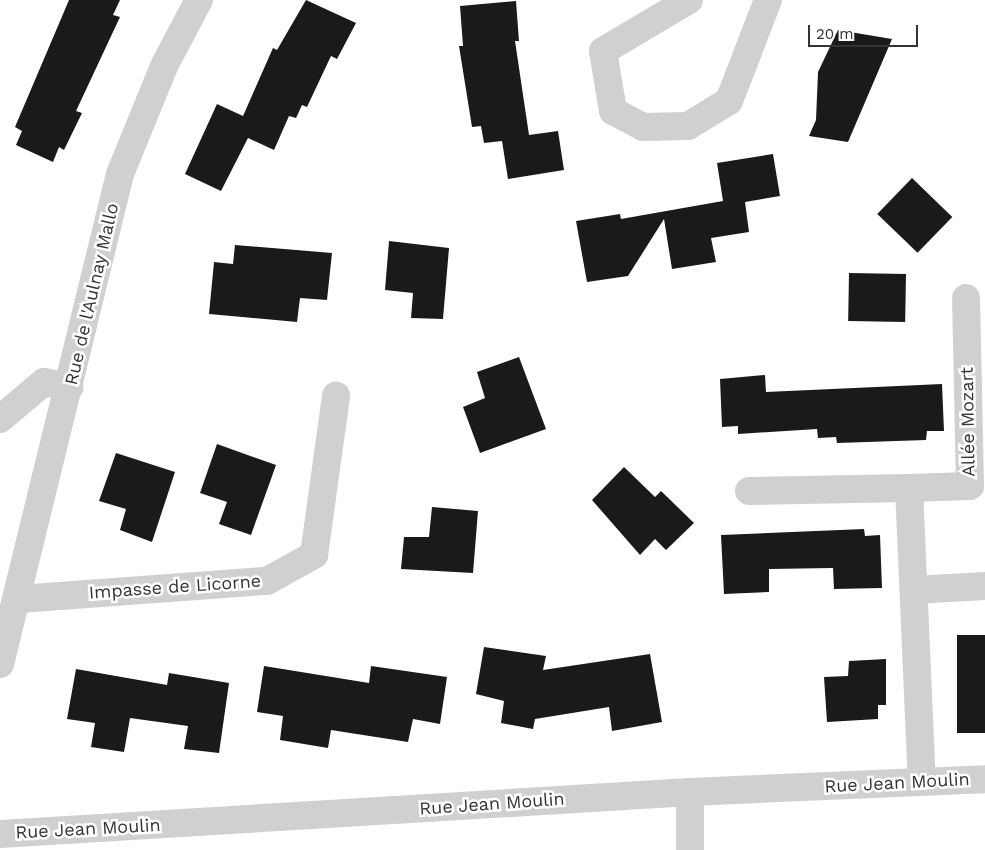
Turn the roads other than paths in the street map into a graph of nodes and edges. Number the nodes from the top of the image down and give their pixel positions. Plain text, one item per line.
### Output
1 (199, 0) edge
2 (690, 0) edge
3 (768, 0) edge
4 (966, 298) dead end
5 (70, 387) junction
6 (336, 396) dead end
7 (0, 419) edge
8 (909, 488) junction
9 (749, 491) dead end
10 (985, 586) edge
11 (914, 590) junction
12 (19, 599) junction
13 (0, 664) edge
14 (985, 779) edge
15 (922, 782) junction
16 (690, 792) junction
17 (0, 834) edge
18 (690, 850) edge

1 - 5 street, Rue de l'Aulnay Mallo
2 - 3 street
4 - 8 street, Allée Mozart
5 - 7 street
5 - 12 street, Rue de l'Aulnay Mallo
6 - 12 street, Impasse de Licorne
8 - 9 street, Allée Mozart
8 - 11 street
10 - 11 street
11 - 15 street
12 - 13 street, Rue de l'Aulnay Mallo
14 - 15 street, Rue Jean Moulin
15 - 16 street, Rue Jean Moulin
16 - 17 street, Rue Jean Moulin
16 - 18 street

